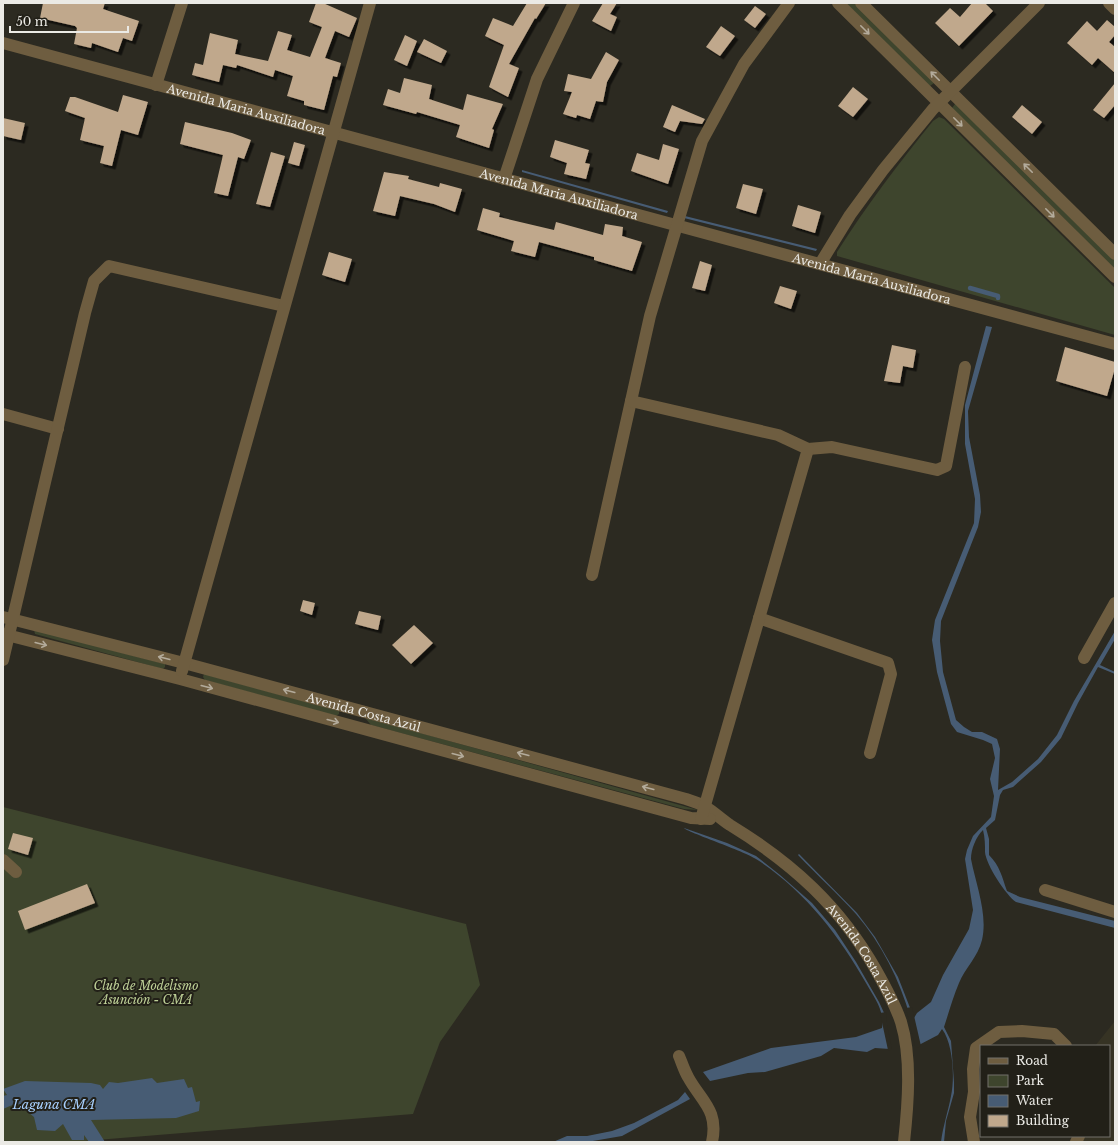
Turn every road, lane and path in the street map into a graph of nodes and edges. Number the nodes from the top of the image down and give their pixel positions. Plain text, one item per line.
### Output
1 (182, 3) edge
2 (370, 3) edge
3 (574, 3) edge
4 (789, 3) edge
5 (838, 3) edge
6 (861, 3) edge
7 (1039, 3) edge
8 (1109, 3) edge
9 (1115, 9) edge
10 (3, 44) edge
11 (156, 85) junction
12 (951, 92) junction
13 (939, 104) junction
14 (332, 132) junction
15 (504, 179) junction
16 (675, 225) junction
17 (1115, 254) edge
18 (820, 264) junction
19 (1115, 277) edge
20 (284, 306) junction
21 (1115, 344) edge
22 (964, 366) dead end
23 (631, 401) junction
24 (3, 414) edge
25 (58, 429) junction
26 (808, 449) junction
27 (592, 575) dead end
28 (1115, 603) edge
29 (8, 618) edge
30 (759, 618) junction
31 (6, 635) edge
32 (1084, 658) dead end
33 (3, 660) edge
34 (184, 663) junction
35 (180, 680) junction
36 (354, 709) junction
37 (350, 726) junction
38 (870, 753) dead end
39 (705, 806) junction
40 (719, 818) junction
41 (701, 819) junction
42 (3, 860) edge
43 (16, 872) dead end
44 (1045, 890) dead end
45 (1115, 912) edge
46 (980, 1045) edge
47 (980, 1045) edge
48 (1065, 1045) edge
49 (679, 1056) dead end
50 (712, 1142) edge
51 (904, 1142) edge
52 (974, 1142) edge

1 - 11 street
2 - 14 street
3 - 15 street
4 - 16 street
5 -> 13 street
12 -> 6 street
7 - 12 street
8 - 9 street
10 - 11 street, Avenida Maria Auxiliadora
11 - 14 street, Avenida Maria Auxiliadora
12 - 13 street
17 -> 12 street
13 - 18 street
13 -> 19 street
14 - 15 street, Avenida Maria Auxiliadora
14 - 20 street
15 - 16 street, Avenida Maria Auxiliadora
16 - 18 street, Avenida Maria Auxiliadora
16 - 23 street
18 - 21 street, Avenida Maria Auxiliadora
20 - 25 street
20 - 34 street
22 - 26 street
23 - 26 street
23 - 27 street
24 - 25 street
25 - 29 street
26 - 30 street
28 - 32 street
29 - 31 street
34 -> 29 street, Avenida Costa Azúl
30 - 38 street
30 - 39 street
31 - 33 street
31 -> 35 street, Avenida Costa Azúl
34 - 35 street
36 -> 34 street, Avenida Costa Azúl
35 -> 37 street, Avenida Costa Azúl
36 - 37 street
39 -> 36 street, Avenida Costa Azúl
37 -> 41 street, Avenida Costa Azúl
39 - 40 street, Avenida Costa Azúl
39 - 41 street
40 - 41 street, Avenida Costa Azúl
40 - 51 street, Avenida Costa Azúl
42 - 43 street
44 - 45 street
46 - 48 street
47 - 52 street
49 - 50 street

